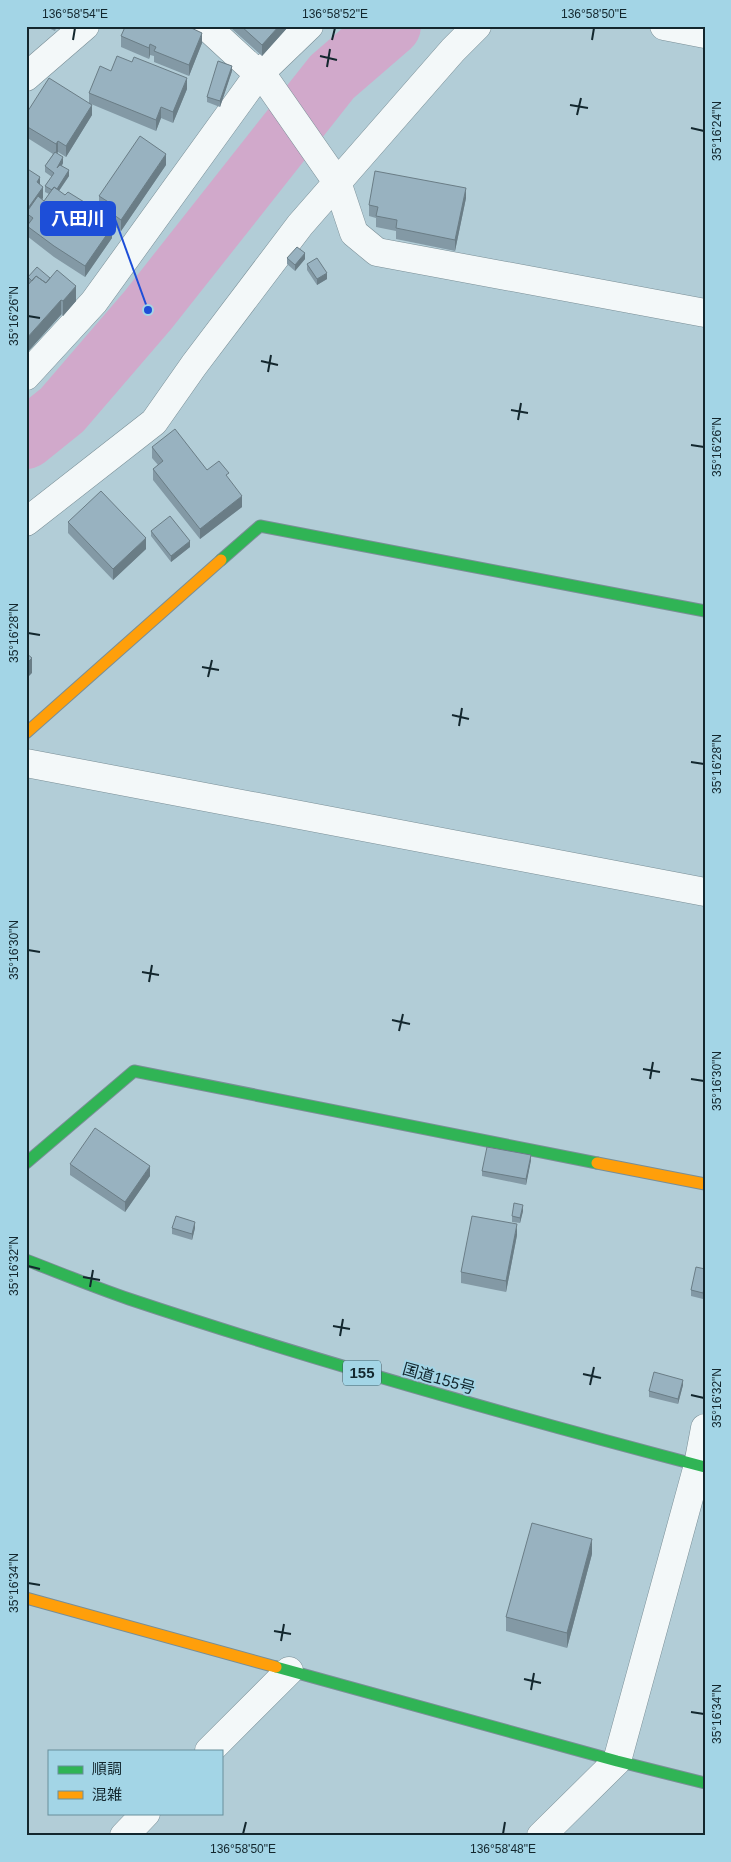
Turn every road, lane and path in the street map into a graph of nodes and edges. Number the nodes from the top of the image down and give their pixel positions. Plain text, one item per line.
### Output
1 (85, 26) edge
2 (206, 26) edge
3 (309, 26) edge
4 (477, 26) edge
5 (664, 26) edge
6 (705, 34) edge
7 (26, 77) edge
8 (263, 79) junction
9 (335, 179) junction
10 (705, 313) edge
11 (26, 376) edge
12 (26, 522) edge
13 (705, 611) edge
14 (26, 733) edge
15 (26, 763) edge
16 (705, 892) edge
17 (26, 1163) edge
18 (705, 1184) edge
19 (26, 1260) edge
20 (705, 1428) edge
21 (701, 1466) edge
22 (26, 1598) edge
23 (289, 1671) junction
24 (210, 1750) edge
25 (617, 1761) junction
26 (705, 1783) edge
27 (145, 1814) edge
28 (124, 1836) edge
29 (541, 1836) edge

1 - 7 street
2 - 8 street
3 - 8 street
4 - 9 street
5 - 6 street
8 - 9 street
8 - 11 street
9 - 10 street
9 - 12 street
13 - 14 main road
15 - 16 street
17 - 18 main road
19 - 21 main road, 国道155号 / 155
20 - 21 street
21 - 25 street
22 - 23 main road
23 - 24 street
23 - 25 main road
25 - 26 main road
25 - 29 street
27 - 28 street

